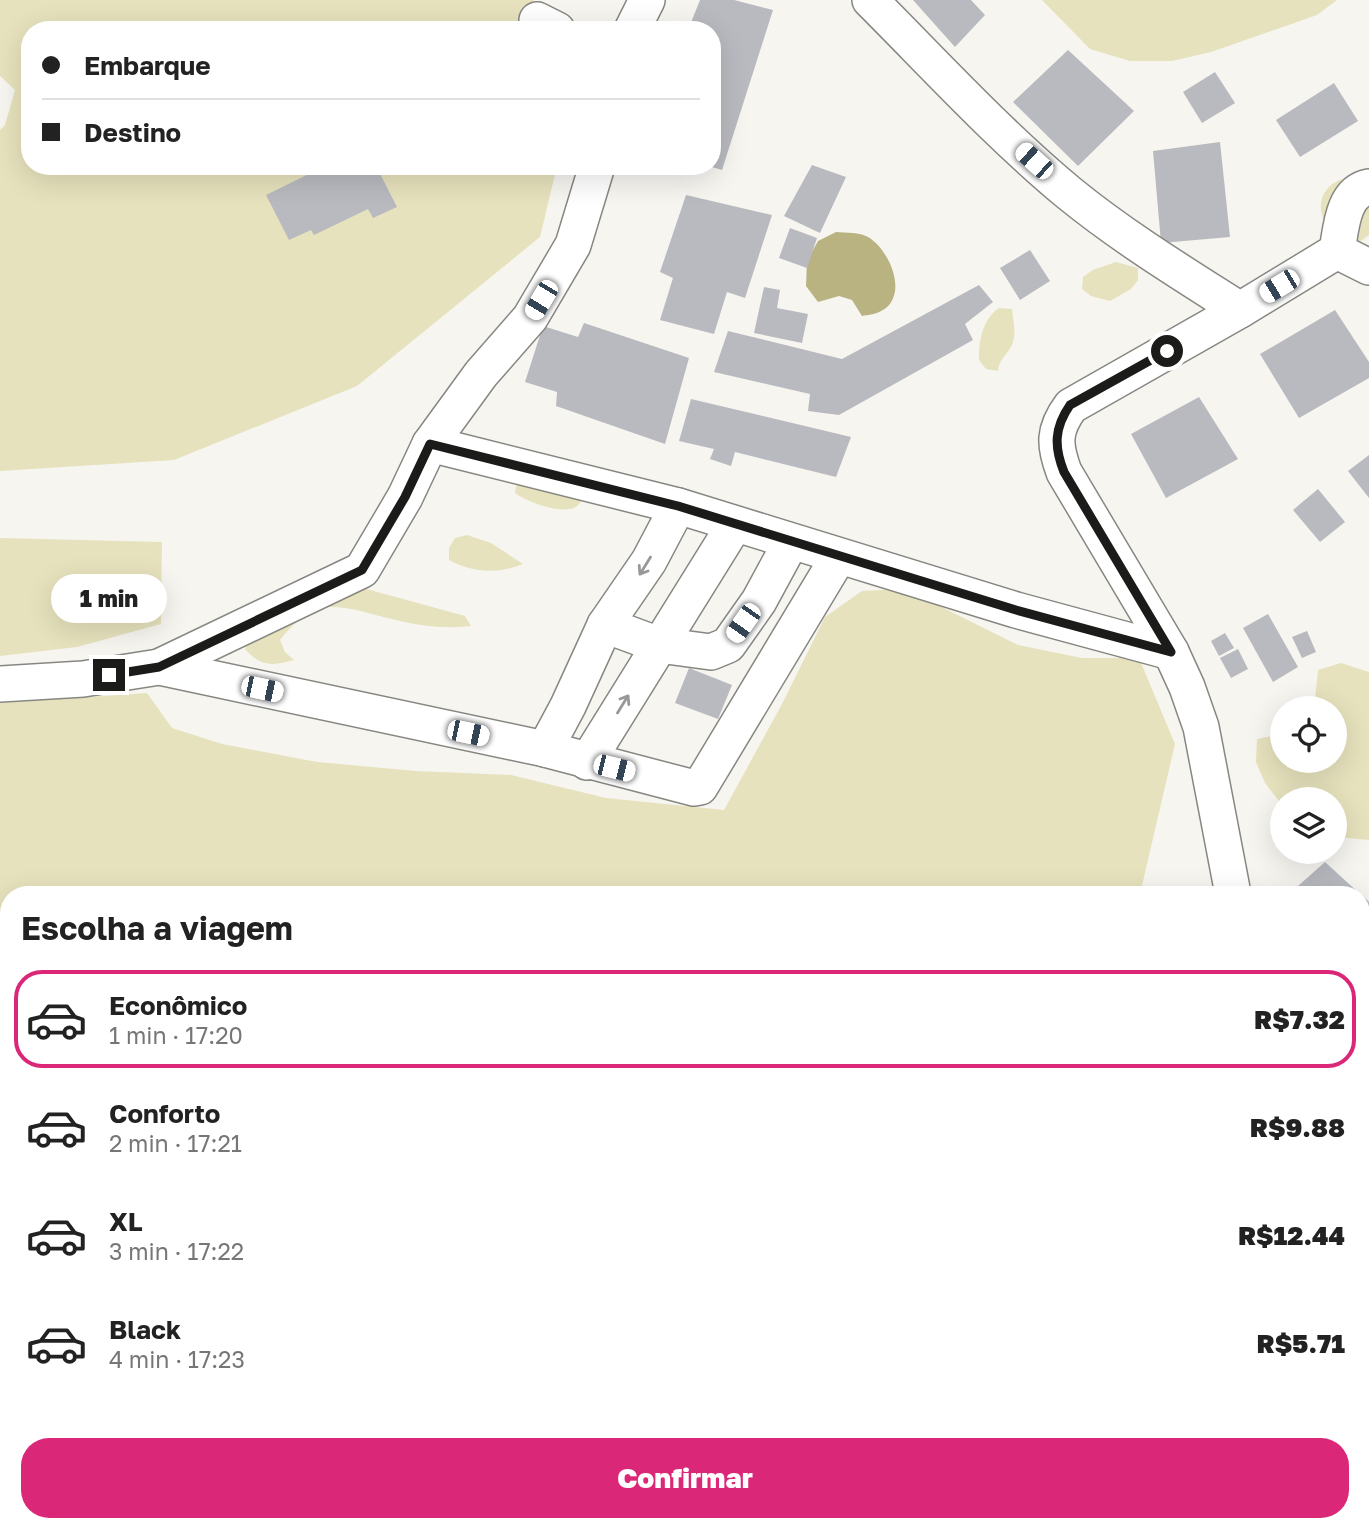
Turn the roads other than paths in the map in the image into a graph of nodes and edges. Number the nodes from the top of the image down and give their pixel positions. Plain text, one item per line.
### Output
1 (647, 0) edge
2 (870, 0) edge
3 (636, 21) edge
4 (594, 175) edge
5 (1369, 187) edge
6 (1336, 251) junction
7 (1369, 267) edge
8 (1240, 310) junction
9 (430, 444) junction
10 (678, 506) junction
11 (735, 524) junction
12 (791, 541) junction
13 (839, 556) junction
14 (605, 625) junction
15 (659, 645) junction
16 (1171, 652) junction
17 (159, 667) junction
18 (0, 684) edge
19 (545, 750) junction
20 (587, 762) junction
21 (1231, 886) edge

1 - 3 street
2 - 8 street
4 - 9 street
5 - 6 street
6 - 7 street
6 - 8 street
8 - 16 street
9 - 10 street
9 - 17 street
10 - 11 street
10 -> 14 street
11 - 12 street
11 - 15 street
12 - 13 street
12 - 15 street
13 - 16 street
13 - 20 street
14 - 15 street
14 - 19 street
20 -> 15 street
16 - 21 street
17 - 18 street
17 - 19 street
19 - 20 street

